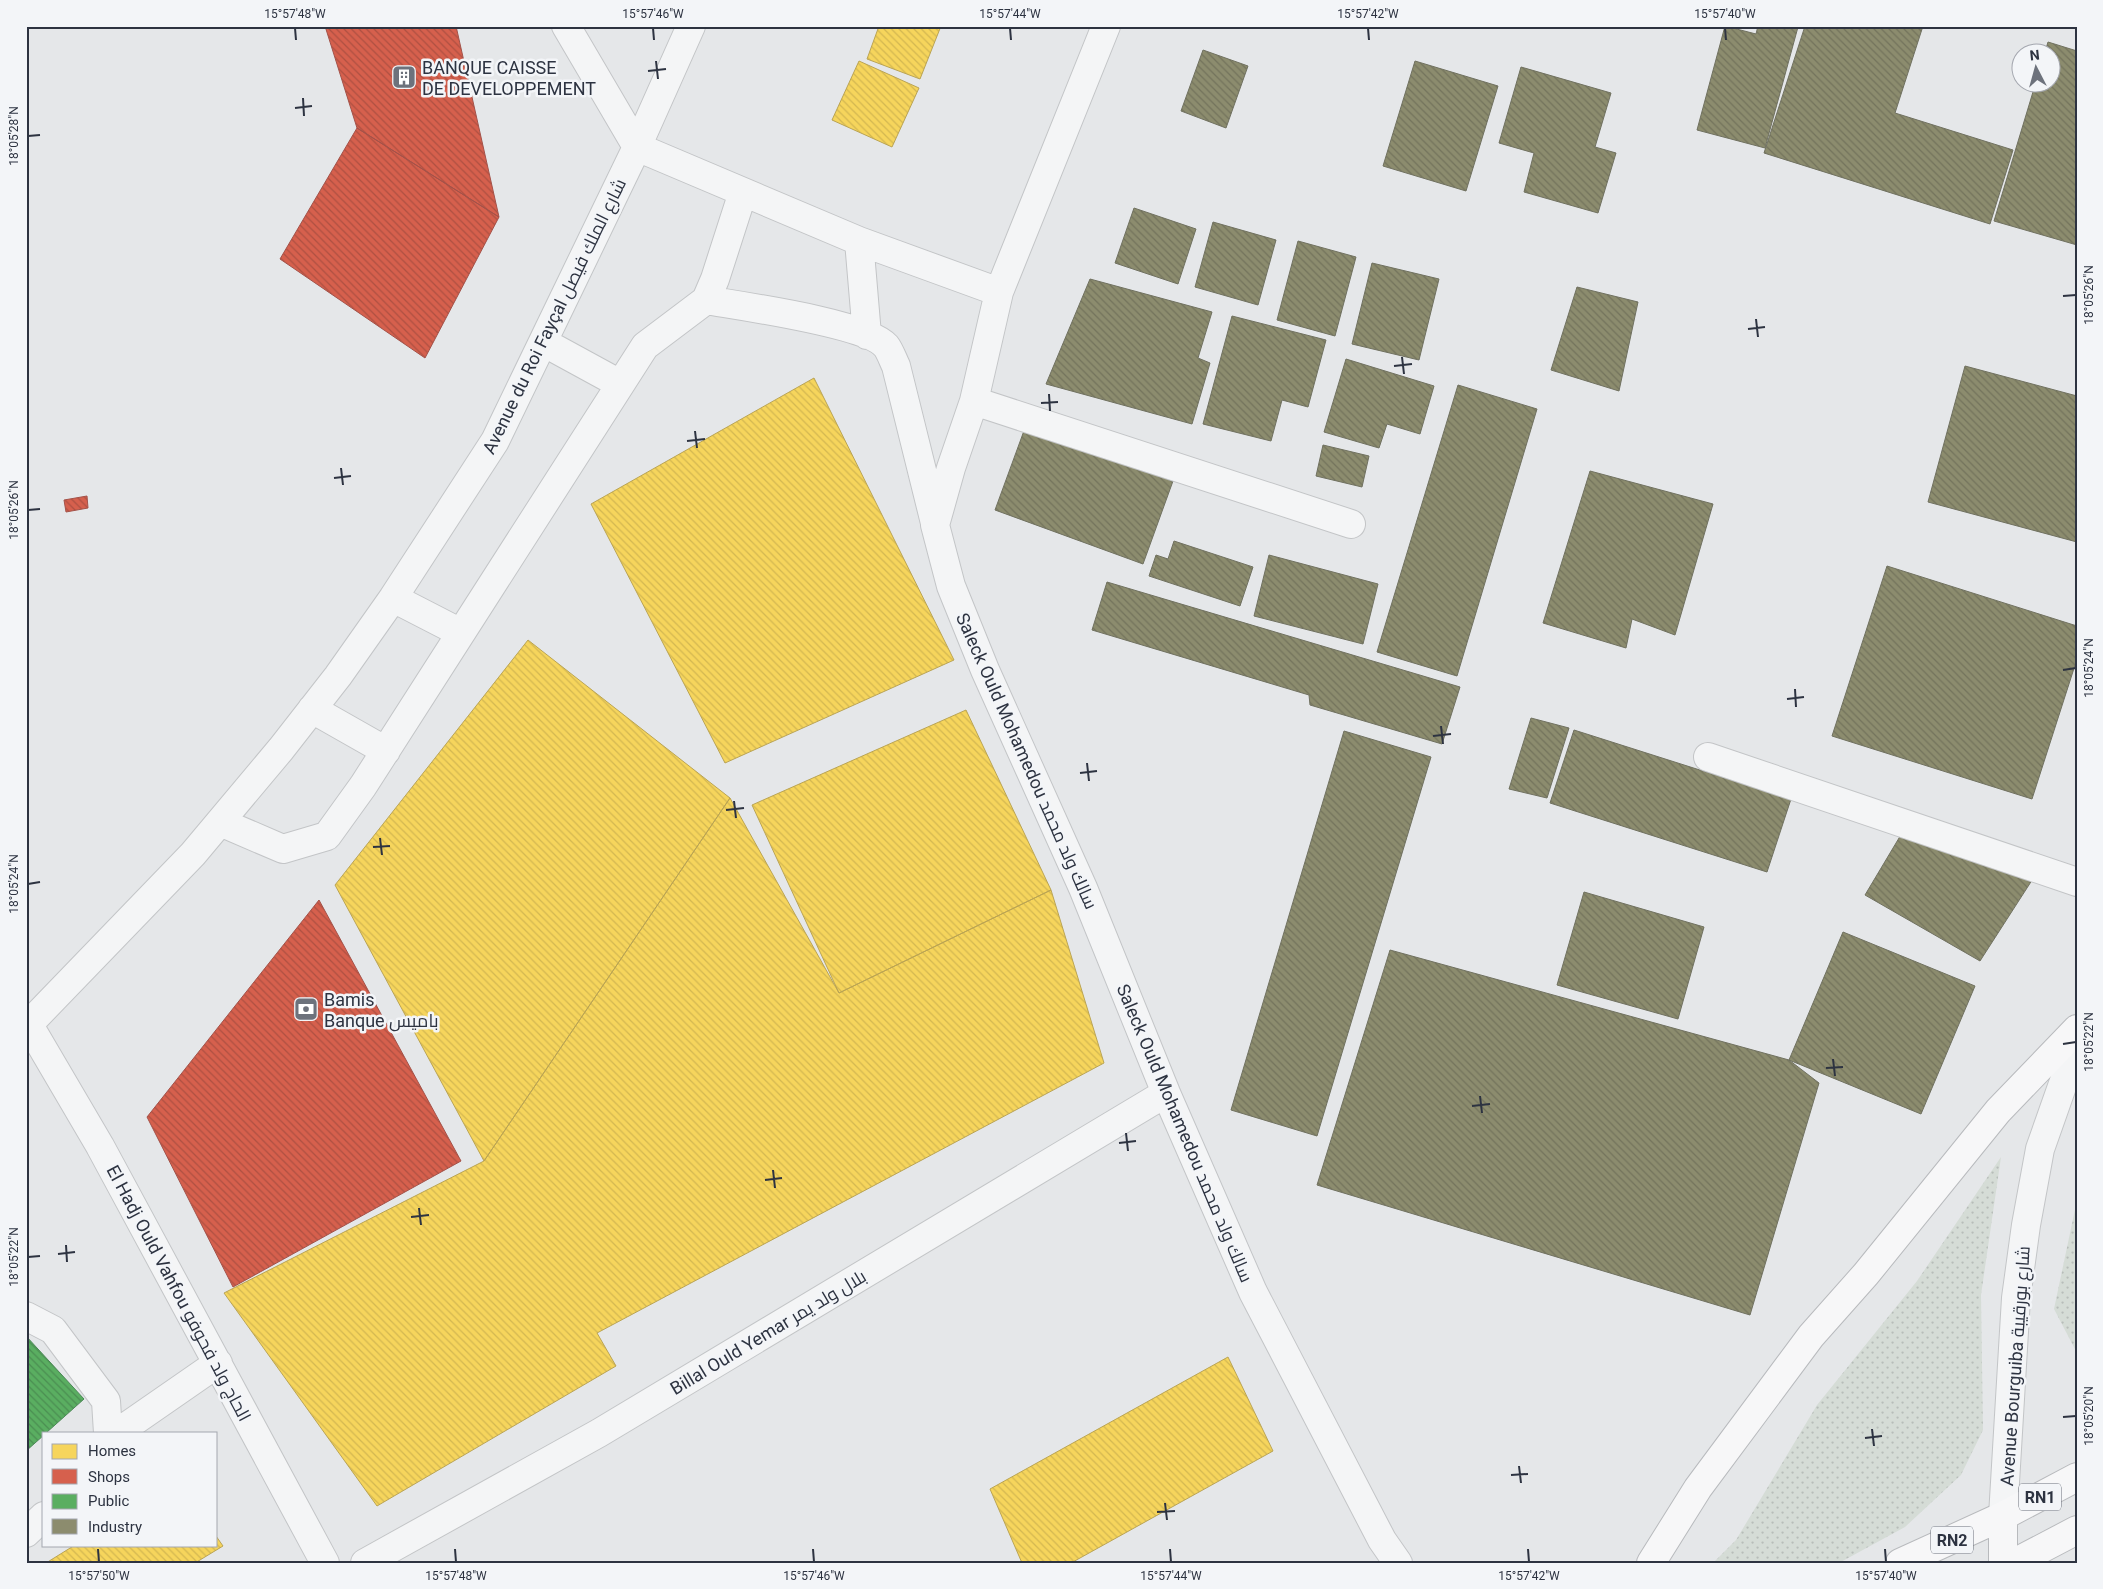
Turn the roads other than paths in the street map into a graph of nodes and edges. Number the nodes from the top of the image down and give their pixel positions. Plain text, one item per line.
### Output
1 (566, 26) edge
2 (691, 26) edge
3 (1106, 26) edge
4 (637, 147) junction
5 (743, 192) junction
6 (859, 241) junction
7 (999, 292) junction
8 (706, 300) junction
9 (867, 335) junction
10 (543, 342) junction
11 (620, 384) junction
12 (974, 401) junction
13 (935, 524) junction
14 (1351, 524) dead end
15 (393, 598) junction
16 (461, 633) junction
17 (312, 709) junction
18 (386, 750) junction
19 (1708, 757) dead end
20 (220, 822) junction
21 (2077, 882) edge
22 (28, 1026) edge
23 (2077, 1029) edge
24 (2077, 1044) edge
25 (1166, 1093) junction
26 (26, 1316) edge
27 (218, 1363) junction
28 (108, 1432) edge
29 (118, 1432) edge
30 (2077, 1477) edge
31 (2003, 1516) junction
32 (42, 1518) edge
33 (2077, 1530) edge
34 (26, 1533) edge
35 (323, 1562) edge
36 (364, 1563) edge
37 (1398, 1563) edge
38 (1651, 1563) edge
39 (1900, 1563) edge
40 (2003, 1563) edge
41 (2014, 1563) edge

1 - 4 street
2 - 4 street, Avenue du Roi Fayçal شارع الملك فيصل
3 - 7 street
4 - 5 street
4 - 10 street, Avenue du Roi Fayçal شارع الملك فيصل
5 - 6 street
5 - 8 street
6 - 7 street
6 - 9 street
7 - 12 street
8 - 9 street, Saleck Ould Mohamedou سالك ولد محمد
8 - 11 street
9 - 13 street, Saleck Ould Mohamedou سالك ولد محمد
10 - 11 street
10 - 15 street, Avenue du Roi Fayçal شارع الملك فيصل
11 - 16 street
12 - 13 street
12 - 14 street
13 - 25 street, Saleck Ould Mohamedou سالك ولد محمد
15 - 16 street
15 - 17 street, Avenue du Roi Fayçal شارع الملك فيصل
16 - 18 street
17 - 18 street
17 - 20 street, Avenue du Roi Fayçal شارع الملك فيصل
18 - 20 street
19 - 21 street
20 - 22 street, Avenue du Roi Fayçal شارع الملك فيصل
22 - 27 street, El Hadj Ould Vahfou الحاج ولد فحوفو
23 - 38 highway
24 - 31 street, Avenue Bourguiba شارع بورقيبة
25 - 36 street, Billal Ould Yemar بلال ولد يمر
25 - 37 street, Saleck Ould Mohamedou سالك ولد محمد
26 - 28 street
27 - 29 street
27 - 35 street, El Hadj Ould Vahfou الحاج ولد فحوفو
30 - 31 highway, RN1
31 - 39 highway, RN2
31 - 40 highway
32 - 34 street
33 - 41 highway, RN1

